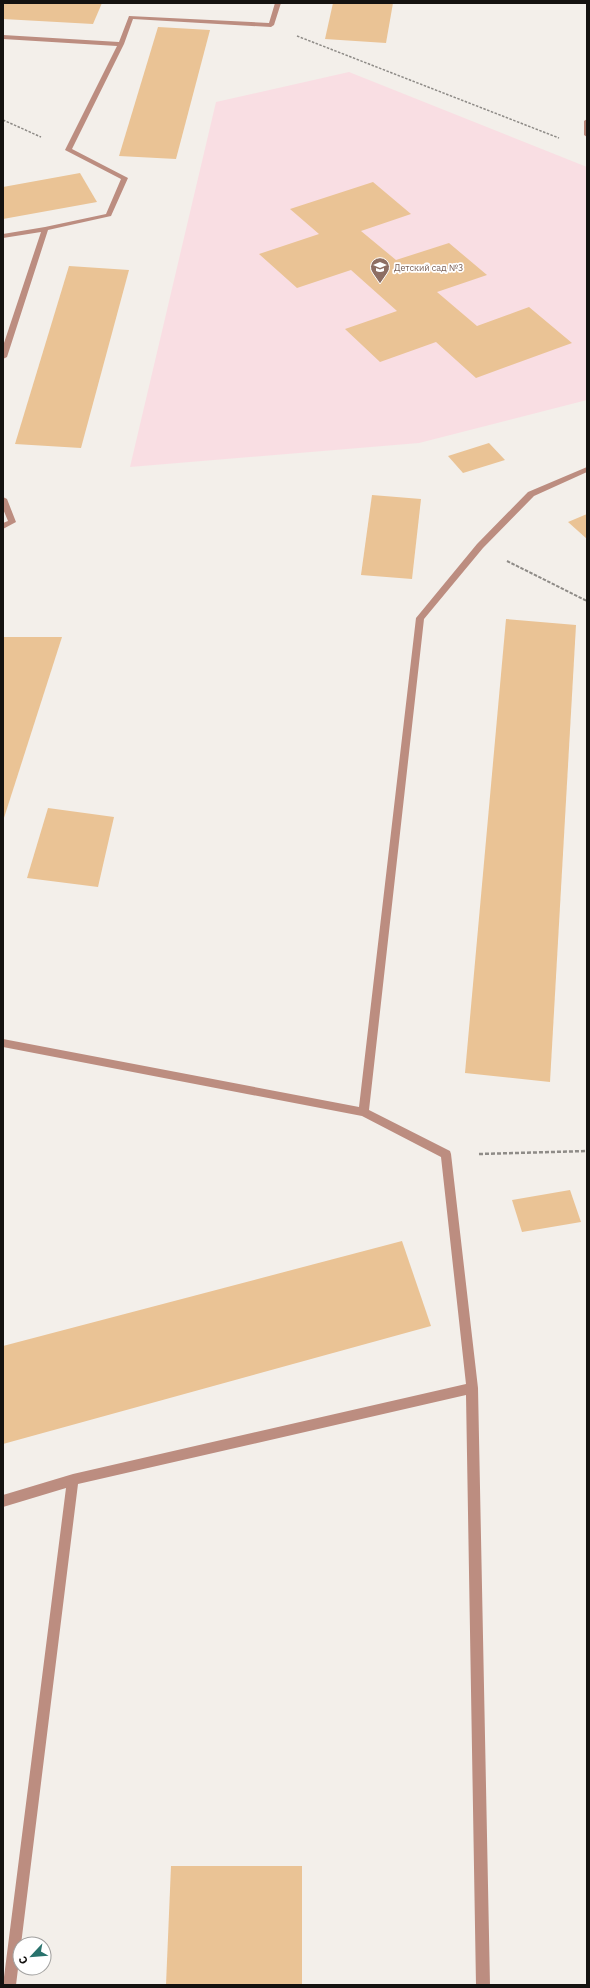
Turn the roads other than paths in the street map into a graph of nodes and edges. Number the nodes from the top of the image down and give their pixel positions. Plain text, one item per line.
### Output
1 (278, 3) edge
2 (3, 37) edge
3 (121, 44) junction
4 (587, 121) edge
5 (587, 135) edge
6 (45, 229) junction
7 (3, 236) edge
8 (3, 357) edge
9 (587, 469) edge
10 (3, 499) edge
11 (3, 526) edge
12 (3, 1043) edge
13 (364, 1112) junction
14 (472, 1388) junction
15 (73, 1480) junction
16 (3, 1501) edge
17 (9, 1985) edge
18 (483, 1985) edge

1 - 3 lane
2 - 3 lane
3 - 6 lane
4 - 5 lane
6 - 7 lane
6 - 8 lane
9 - 13 lane
10 - 11 lane
12 - 13 lane
13 - 14 lane
14 - 15 lane
14 - 18 lane
15 - 16 lane
15 - 17 lane

